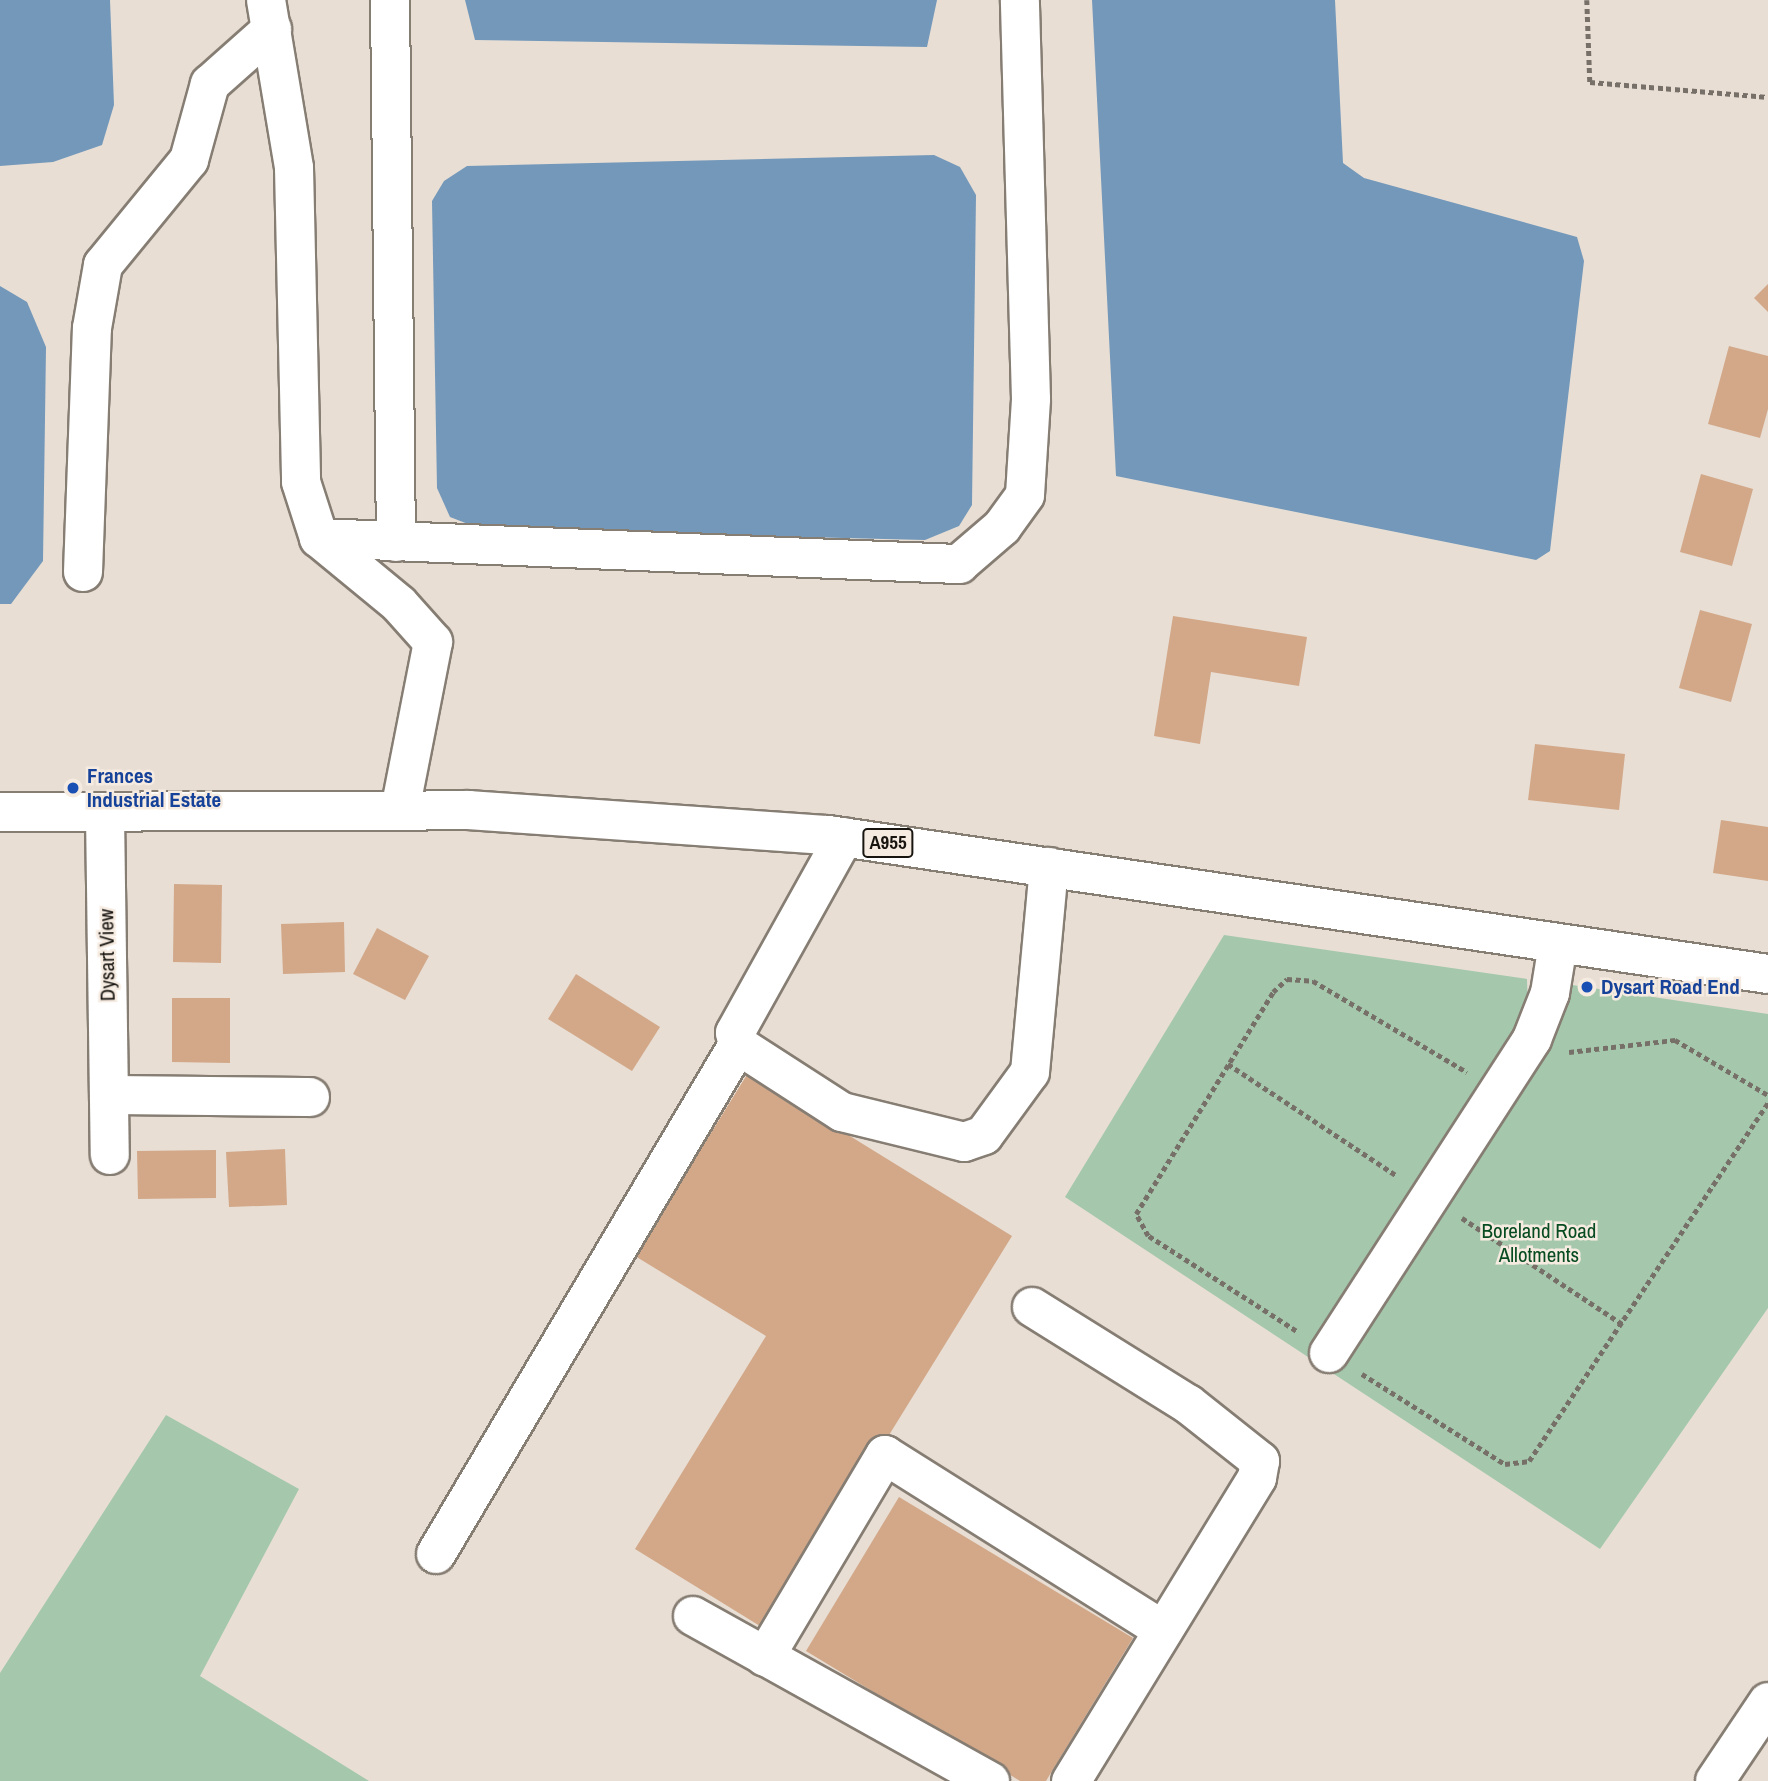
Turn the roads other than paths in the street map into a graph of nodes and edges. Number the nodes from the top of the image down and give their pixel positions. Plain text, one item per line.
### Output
1 (390, 0) edge
2 (1020, 0) edge
3 (269, 14) edge
4 (319, 538) junction
5 (396, 542) junction
6 (83, 572) dead end
7 (400, 810) junction
8 (0, 812) edge
9 (105, 814) junction
10 (844, 837) junction
11 (1049, 867) junction
12 (1558, 944) junction
13 (1768, 974) edge
14 (738, 1045) junction
15 (109, 1095) junction
16 (310, 1097) dead end
17 (110, 1155) dead end
18 (1032, 1307) dead end
19 (1329, 1353) dead end
20 (436, 1554) dead end
21 (693, 1616) dead end
22 (1163, 1630) junction
23 (765, 1657) junction
24 (1768, 1702) edge
25 (990, 1781) edge
26 (1071, 1781) edge
27 (1715, 1781) edge

1 - 5 main road
2 - 5 main road
3 - 4 main road
3 - 6 main road
4 - 5 main road
4 - 7 main road
7 - 9 main road, A955
7 - 10 main road, A955
8 - 9 main road, A955
9 - 15 main road, Dysart View
10 - 11 main road, A955
10 - 14 main road
11 - 12 main road, A955
11 - 14 main road
12 - 13 main road, A955
12 - 19 main road
14 - 20 main road
15 - 16 main road
15 - 17 main road, Dysart View
18 - 22 main road
21 - 23 main road
22 - 23 main road
22 - 26 main road
23 - 25 main road
24 - 27 main road

